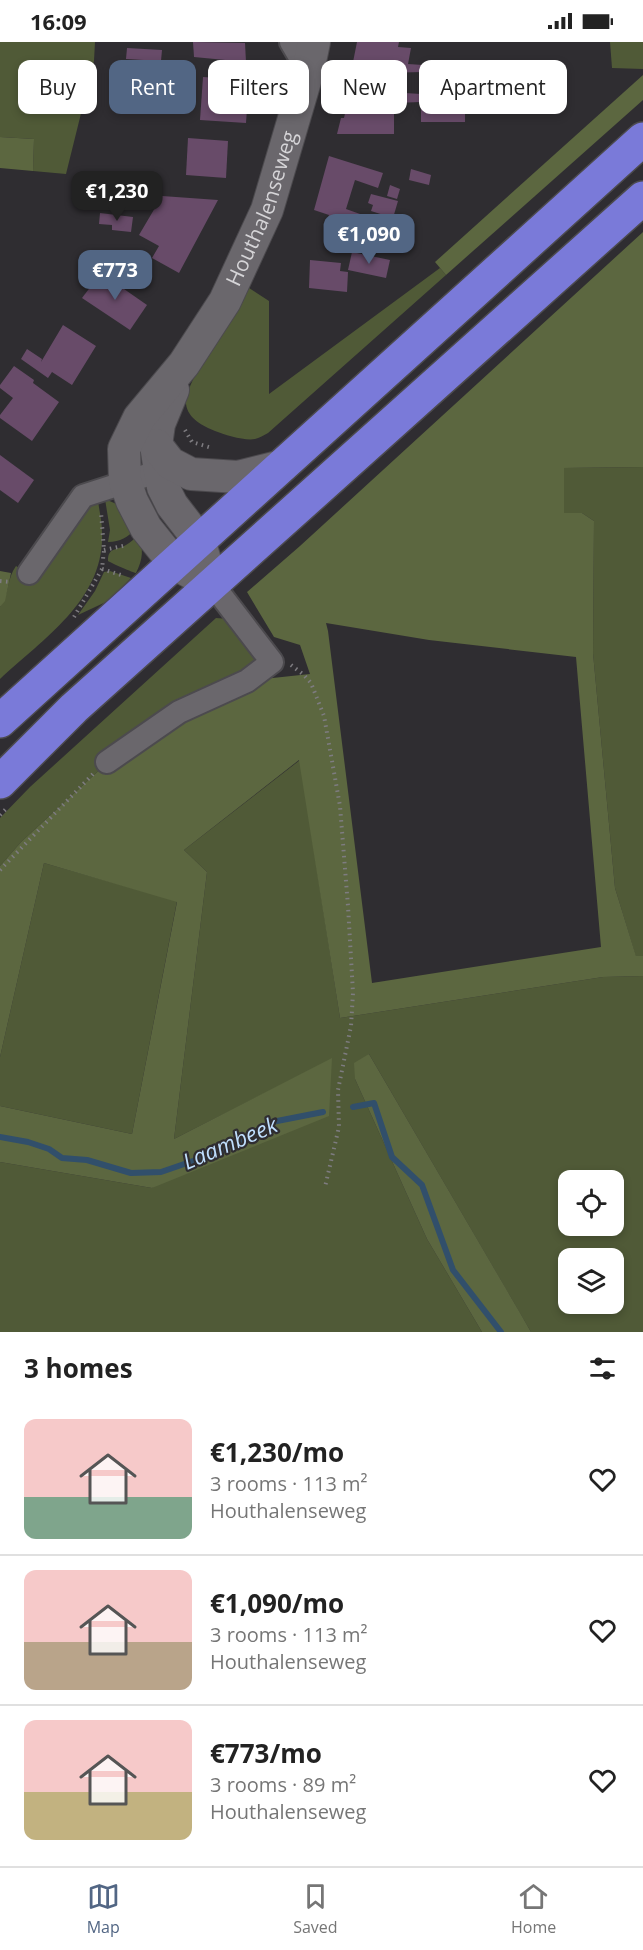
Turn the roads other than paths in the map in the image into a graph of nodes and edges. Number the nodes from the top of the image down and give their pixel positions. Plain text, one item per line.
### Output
1 (291, 42) edge
2 (311, 56) edge
3 (643, 139) edge
4 (643, 198) edge
5 (184, 364) junction
6 (158, 458) junction
7 (282, 466) junction
8 (124, 481) junction
9 (199, 540) junction
10 (174, 563) junction
11 (29, 573) dead end
12 (213, 585) junction
13 (0, 720) edge
14 (107, 762) road end
15 (0, 782) edge

1 - 2 street
2 - 5 street, Houthalenseweg
3 - 7 highway
4 - 12 highway
5 - 6 street, Houthalenseweg
5 - 8 street, Houthalenseweg
6 - 7 street
6 - 8 street
6 - 9 street, Houthalenseweg
7 - 9 highway
8 - 10 street, Houthalenseweg
8 - 11 street
9 - 10 highway
9 - 12 street, Houthalenseweg
10 - 12 street, Houthalenseweg
10 - 13 highway
12 - 14 street
12 - 15 highway

